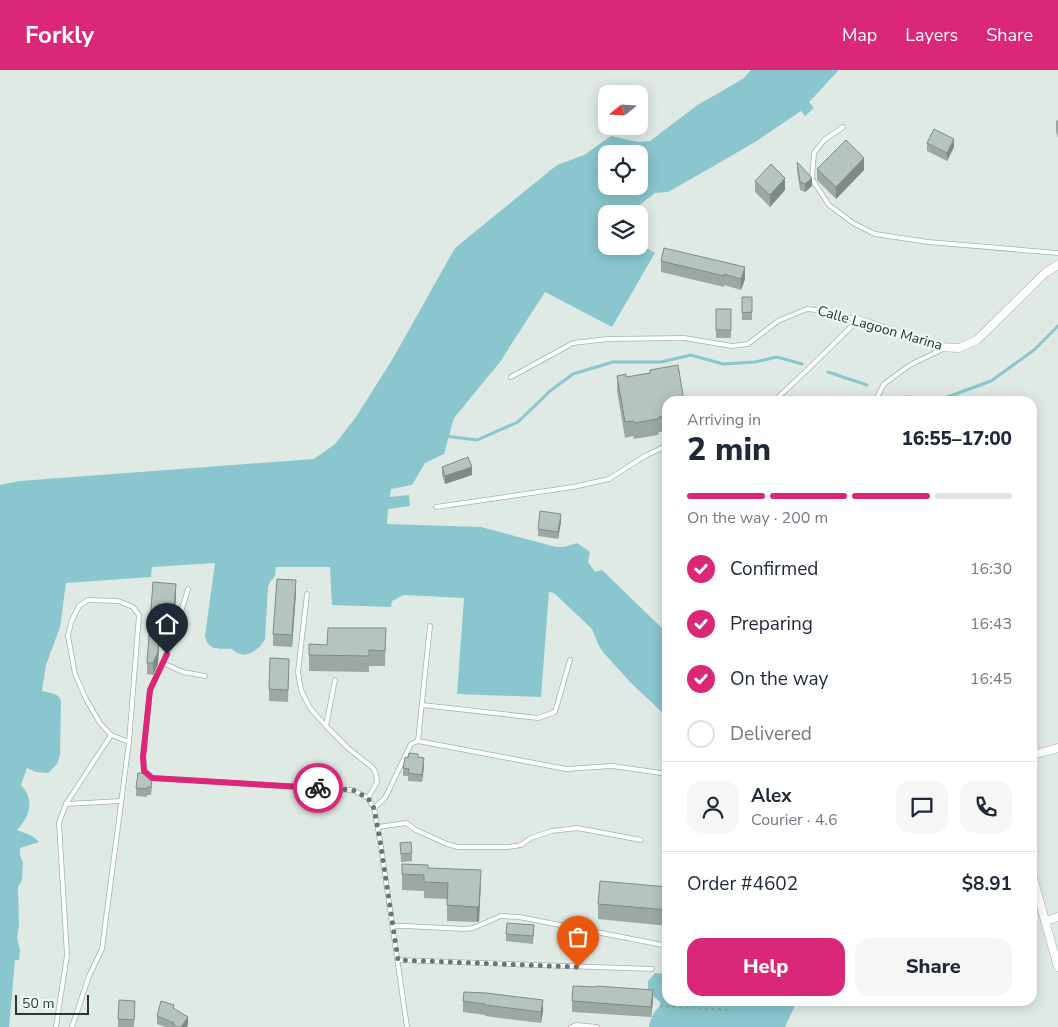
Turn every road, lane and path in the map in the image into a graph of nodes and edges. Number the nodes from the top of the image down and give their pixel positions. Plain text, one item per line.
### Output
1 (843, 127) dead end
2 (1058, 253) edge
3 (1058, 265) edge
4 (858, 320) junction
5 (947, 347) junction
6 (510, 377) dead end
7 (780, 396) edge
8 (878, 396) edge
9 (662, 448) edge
10 (436, 507) dead end
11 (188, 589) dead end
12 (307, 594) dead end
13 (430, 626) dead end
14 (570, 660) dead end
15 (163, 663) junction
16 (205, 676) dead end
17 (335, 680) dead end
18 (422, 705) junction
19 (326, 726) junction
20 (111, 735) junction
21 (418, 741) junction
22 (129, 742) junction
23 (1058, 749) edge
24 (1037, 754) edge
25 (662, 773) edge
26 (368, 798) junction
27 (121, 801) junction
28 (66, 804) junction
29 (374, 808) junction
30 (378, 827) junction
31 (641, 840) dead end
32 (1037, 891) edge
33 (1058, 917) edge
34 (1046, 921) junction
35 (393, 926) junction
36 (662, 945) edge
37 (398, 960) junction
38 (1058, 967) edge
39 (652, 969) dead end
40 (660, 1006) dead end
41 (729, 1010) dead end
42 (56, 1027) edge
43 (72, 1027) edge
44 (407, 1027) edge
45 (571, 1027) edge
46 (597, 1027) edge

1 - 2 lane
3 - 5 street, Calle Lagoon Marina
4 - 5 street, Calle Lagoon Marina
4 - 6 lane, Calle Lagoon Marina
4 - 7 lane
5 - 8 lane
9 - 10 lane
11 - 15 lane
12 - 19 lane
13 - 18 lane
14 - 18 lane
15 - 16 lane
15 - 26 lane
17 - 19 lane
18 - 21 lane
19 - 26 lane
20 - 22 lane
20 - 22 lane
20 - 28 lane
21 - 25 lane
21 - 29 lane
22 - 27 lane
23 - 24 street
26 - 29 lane
27 - 28 lane
27 - 43 lane
28 - 42 lane
29 - 30 lane
30 - 31 lane
30 - 35 lane
32 - 34 street
33 - 34 street
34 - 38 street
35 - 36 lane
35 - 37 lane
37 - 39 lane
37 - 44 lane
40 - 41 path
45 - 46 lane

